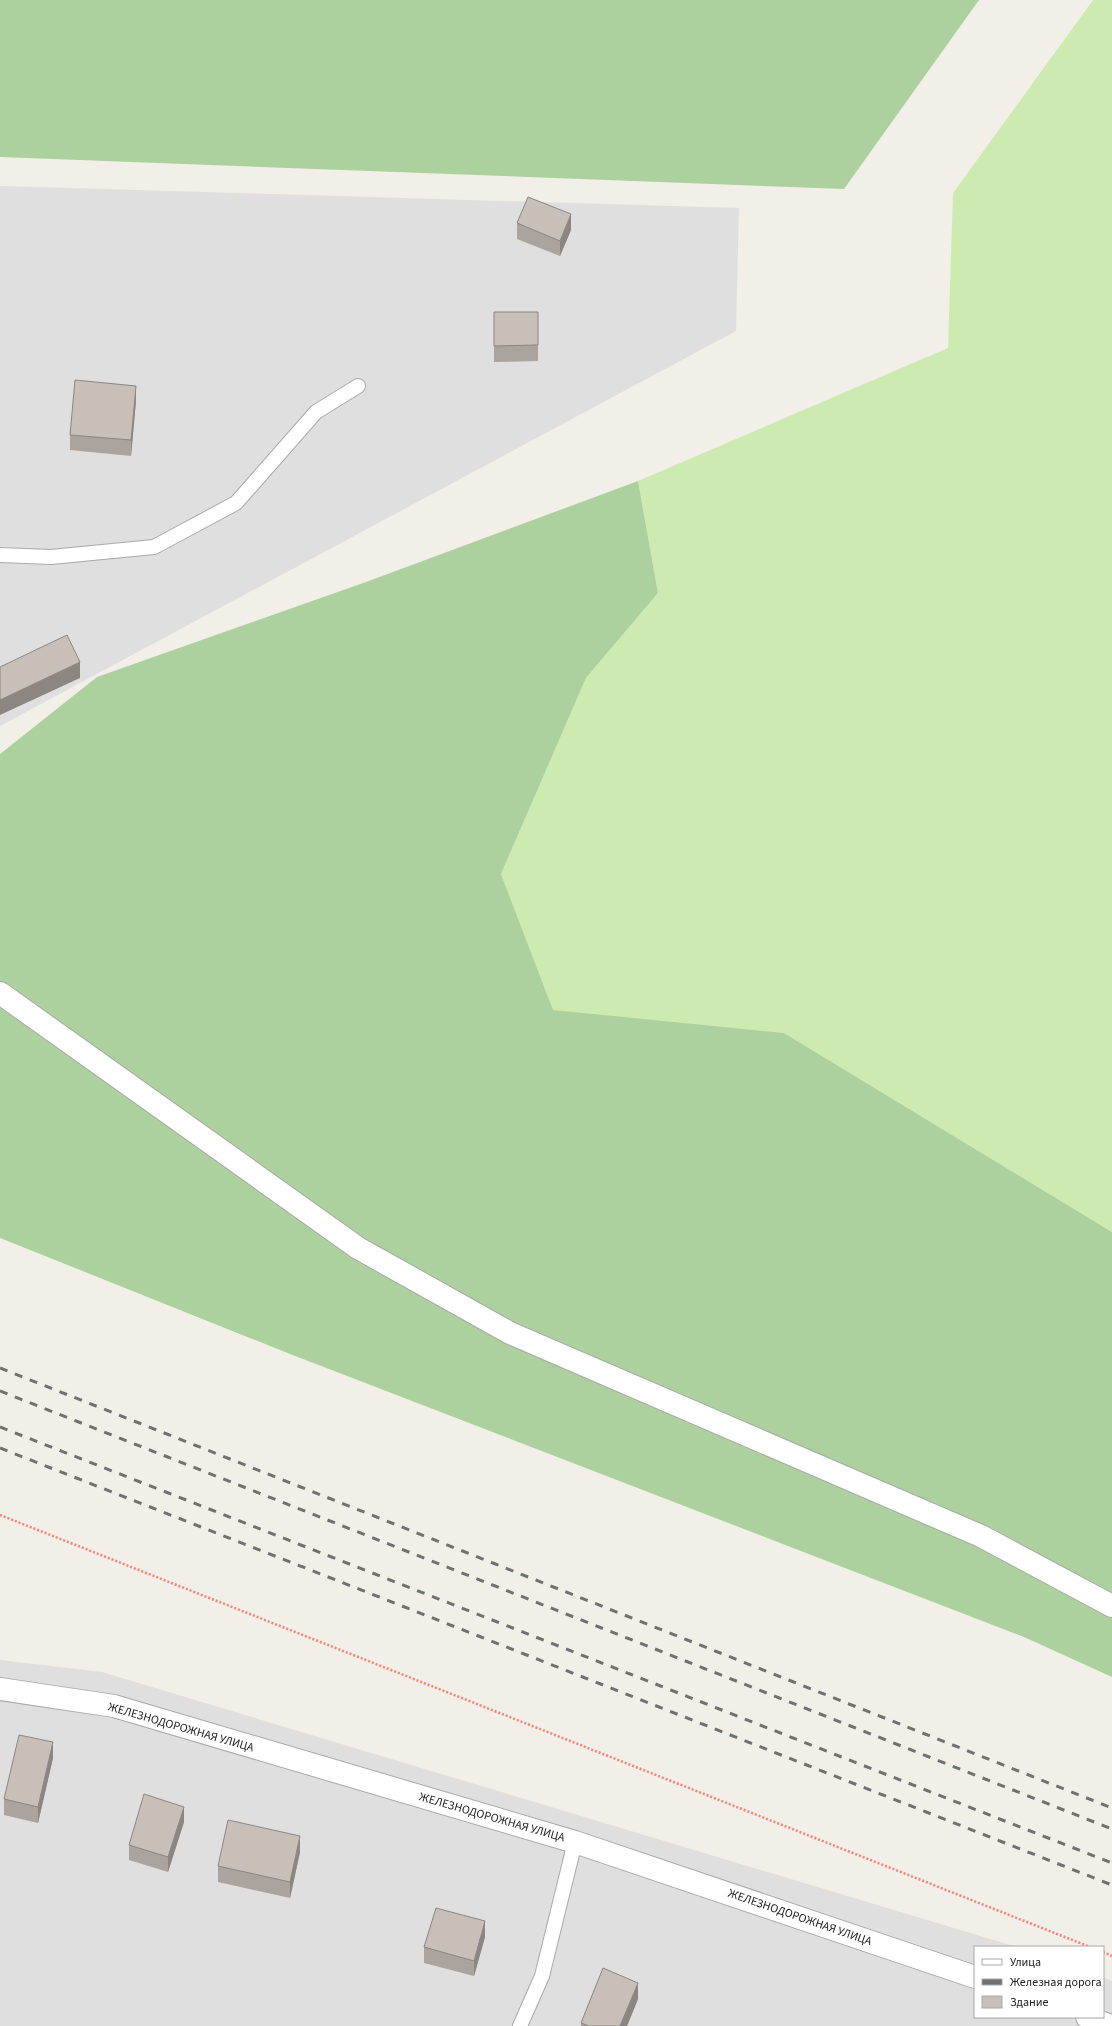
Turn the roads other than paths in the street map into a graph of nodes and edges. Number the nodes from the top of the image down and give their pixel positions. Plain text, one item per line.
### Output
1 (358, 386) dead end
2 (0, 555) edge
3 (0, 993) edge
4 (1112, 1606) edge
5 (0, 1689) edge
6 (575, 1842) junction
7 (974, 1977) edge
8 (1090, 2018) edge
9 (520, 2026) edge
10 (1111, 2026) edge

1 - 2 lane
3 - 4 street
5 - 6 street, ЖЕЛЕЗНОДОРОЖНАЯ УЛИЦА
6 - 7 street, ЖЕЛЕЗНОДОРОЖНАЯ УЛИЦА
6 - 9 lane
8 - 10 street

